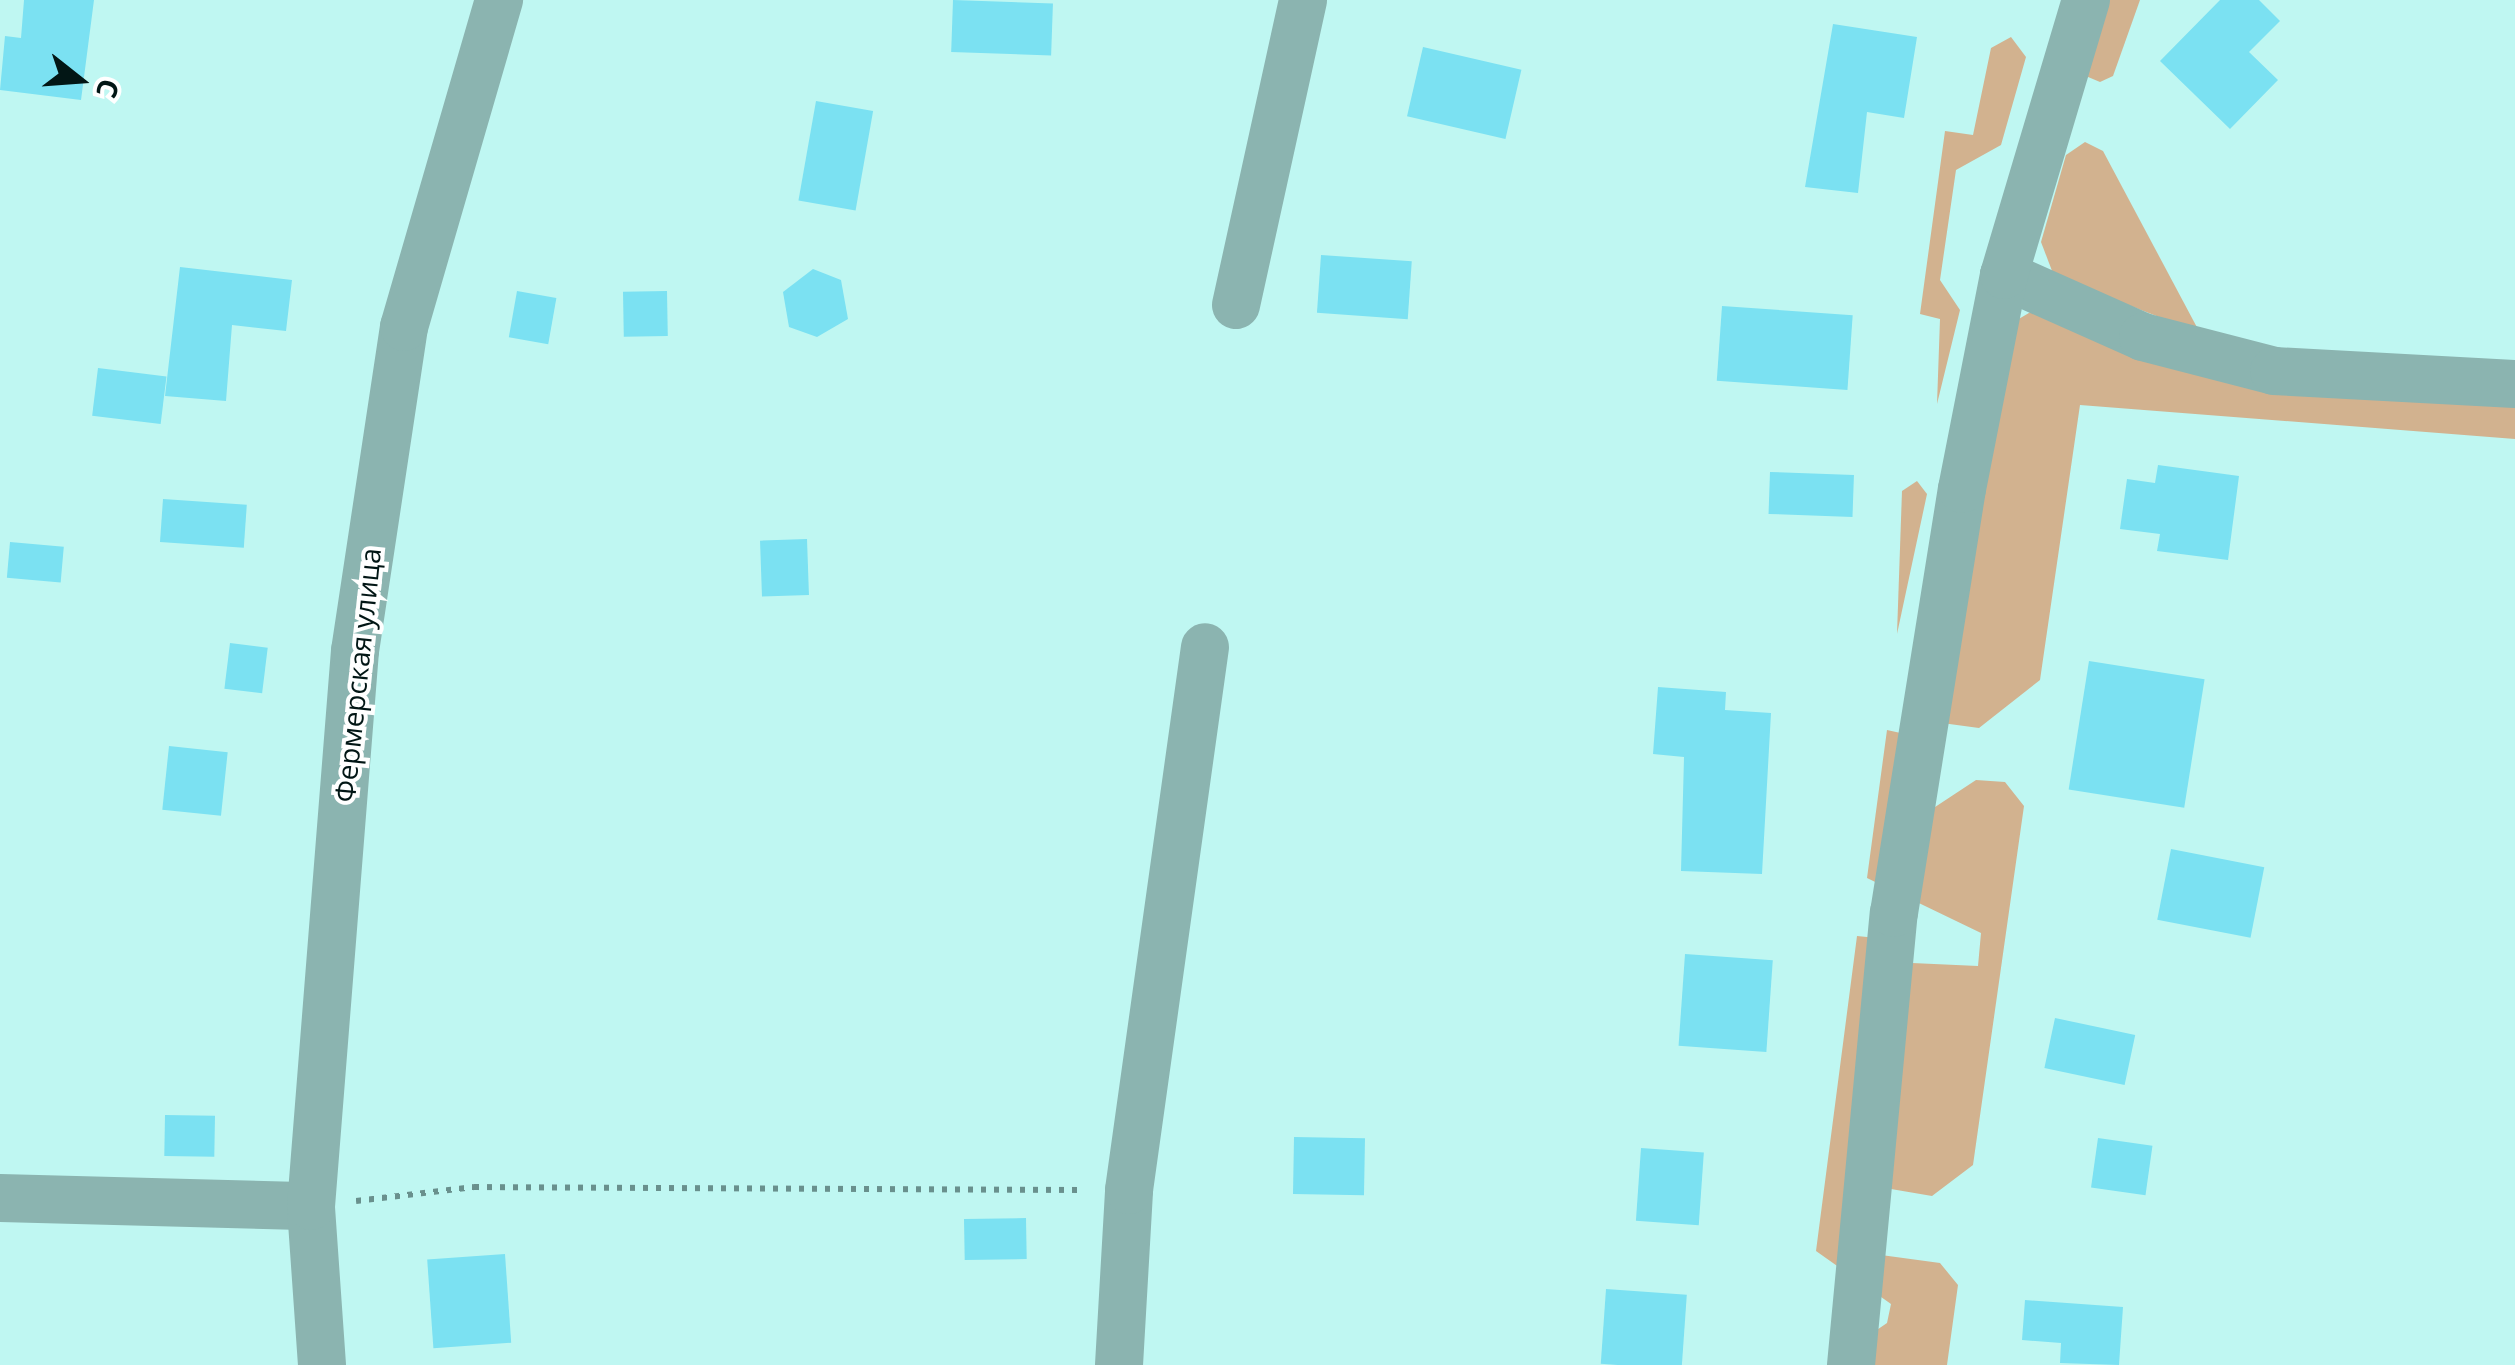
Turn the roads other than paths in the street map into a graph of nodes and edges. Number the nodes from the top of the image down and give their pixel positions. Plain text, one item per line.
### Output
1 (498, 0) edge
2 (1303, 0) edge
3 (2086, 0) edge
4 (2004, 275) junction
5 (1236, 305) dead end
6 (2515, 384) edge
7 (1204, 646) dead end
8 (0, 1198) edge
9 (311, 1206) junction
10 (322, 1365) edge
11 (1118, 1365) edge
12 (1851, 1365) edge

1 - 9 street, Фермерская улица
2 - 5 street
3 - 4 street
4 - 6 street
4 - 12 street
7 - 11 street
8 - 9 street
9 - 10 street, Фермерская улица

